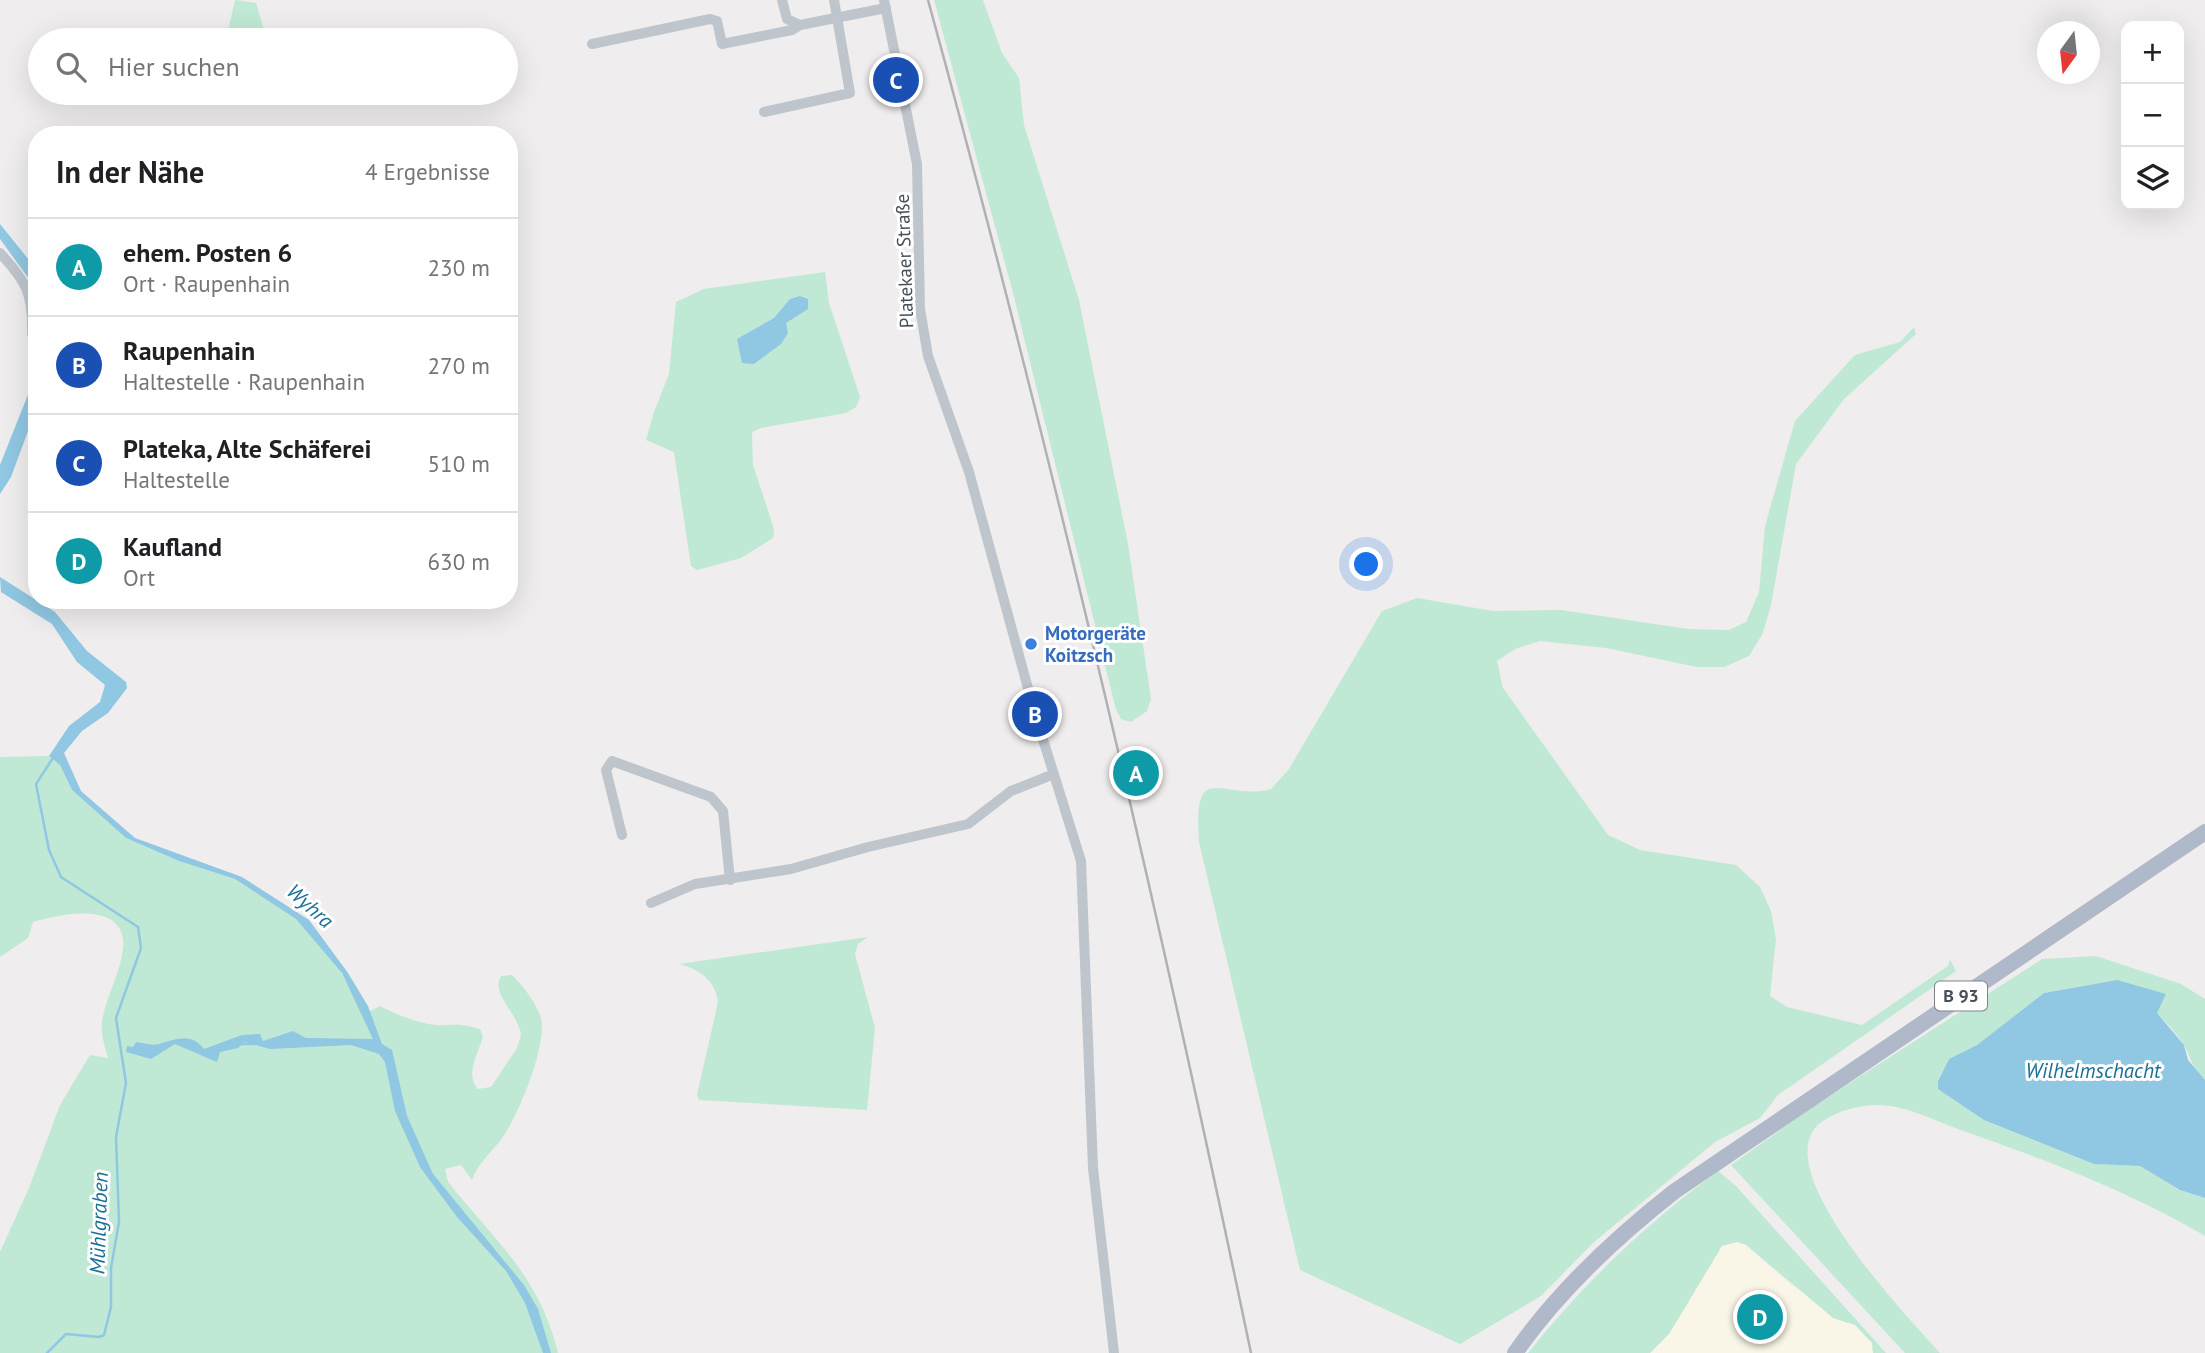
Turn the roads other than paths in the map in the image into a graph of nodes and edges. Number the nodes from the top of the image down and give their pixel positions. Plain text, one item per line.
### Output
1 (782, 0) edge
2 (834, 0) edge
3 (885, 4) edge
4 (838, 18) junction
5 (800, 25) junction
6 (592, 44) dead end
7 (764, 112) dead end
8 (0, 253) edge
9 (28, 290) edge
10 (1054, 774) junction
11 (2205, 832) edge
12 (622, 835) dead end
13 (730, 880) junction
14 (651, 903) dead end
15 (1114, 1353) edge
16 (1515, 1353) edge

1 - 5 street
2 - 4 street
3 - 4 street
3 - 10 street, Platekaer Straße
4 - 5 street
4 - 7 street
5 - 6 street
8 - 9 street
10 - 13 street
10 - 15 street, Platekaer Straße
11 - 16 main road, B 93
12 - 13 street
13 - 14 street

